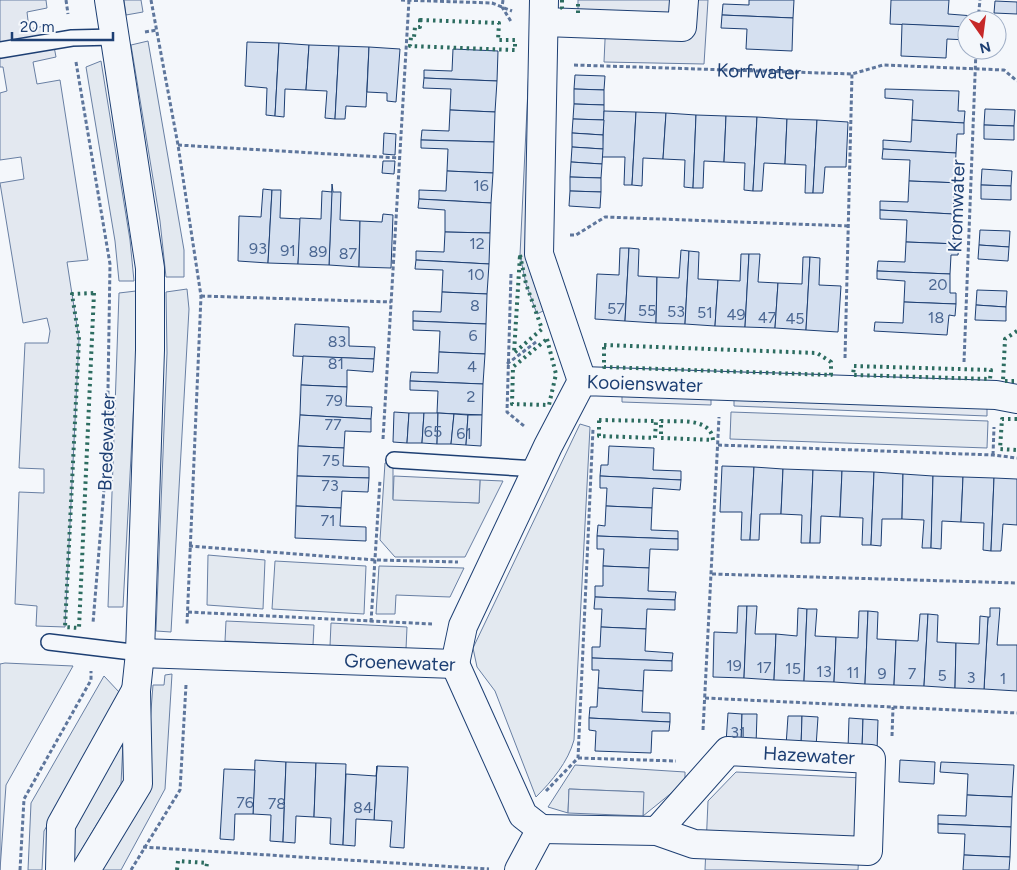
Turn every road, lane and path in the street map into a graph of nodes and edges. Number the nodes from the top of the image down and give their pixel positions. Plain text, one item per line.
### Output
1 (66, 0) edge
2 (108, 0) edge
3 (151, 0) edge
4 (401, 0) edge
5 (409, 0) edge
6 (684, 0) edge
7 (544, 11) edge
8 (114, 37) junction
9 (72, 38) junction
10 (0, 50) edge
11 (975, 60) edge
12 (543, 64) junction
13 (974, 69) junction
14 (852, 74) junction
15 (1017, 81) edge
16 (178, 145) junction
17 (399, 158) junction
18 (849, 226) junction
19 (539, 233) junction
20 (201, 296) junction
21 (391, 302) junction
22 (964, 362) dead end
23 (582, 381) junction
24 (720, 385) junction
25 (844, 389) junction
26 (1017, 399) edge
27 (593, 428) dead end
28 (718, 445) junction
29 (382, 446) dead end
30 (1017, 458) edge
31 (394, 460) dead end
32 (537, 469) junction
33 (381, 474) dead end
34 (189, 546) junction
35 (376, 560) junction
36 (492, 563) junction
37 (712, 574) junction
38 (1017, 583) edge
39 (188, 612) junction
40 (371, 622) junction
41 (463, 626) junction
42 (49, 642) dead end
43 (91, 647) junction
44 (140, 653) junction
45 (185, 655) junction
46 (456, 664) junction
47 (136, 691) junction
48 (705, 698) junction
49 (1017, 713) edge
50 (703, 734) dead end
51 (578, 758) junction
52 (701, 783) junction
53 (532, 822) junction
54 (657, 832) junction
55 (143, 847) junction
56 (20, 870) edge
57 (60, 870) edge
58 (86, 870) edge
59 (130, 870) edge
60 (472, 870) edge
61 (519, 870) edge

1 - 9 path, Bredewater
2 - 8 street
3 - 16 path
4 - 5 path
5 - 7 path
5 - 17 path
6 - 7 street
7 - 12 street
8 - 9 lane
8 - 44 street
9 - 10 lane
9 - 43 path, Bredewater
11 - 13 path, Kromwater
12 - 14 path, Korfwater
12 - 19 street
13 - 14 path, Korfwater
13 - 15 path, Korfwater
13 - 22 path, Kromwater
14 - 18 path
16 - 17 path
16 - 20 path
17 - 21 path
18 - 19 path
18 - 25 path
19 - 23 street
20 - 21 path
20 - 34 path
21 - 29 path
23 - 24 street, Kooienswater
23 - 32 street, Kooienswater
24 - 25 street, Kooienswater
24 - 28 path
25 - 26 street, Kooienswater
27 - 51 path
28 - 30 path
28 - 37 path
31 - 32 lane
32 - 36 street, Kooienswater
33 - 35 path
34 - 35 path
34 - 39 path
35 - 36 path
35 - 40 path
36 - 41 street, Kooienswater
37 - 38 path
37 - 48 path
39 - 40 path
39 - 45 path
40 - 41 path
41 - 46 street, Kooienswater
42 - 43 lane
43 - 44 lane
43 - 56 path, Bredewater
44 - 45 street, Groenewater
44 - 47 street
45 - 46 street, Groenewater
45 - 55 path
46 - 53 street, Groenewater
47 - 57 street
47 - 58 street
48 - 49 path
48 - 50 path
51 - 52 path
51 - 53 path
52 - 54 street, Hazewater
52 - 54 street, Hazewater
53 - 54 street, Hazewater
53 - 61 street
55 - 59 path
55 - 60 path
60 - 61 path

